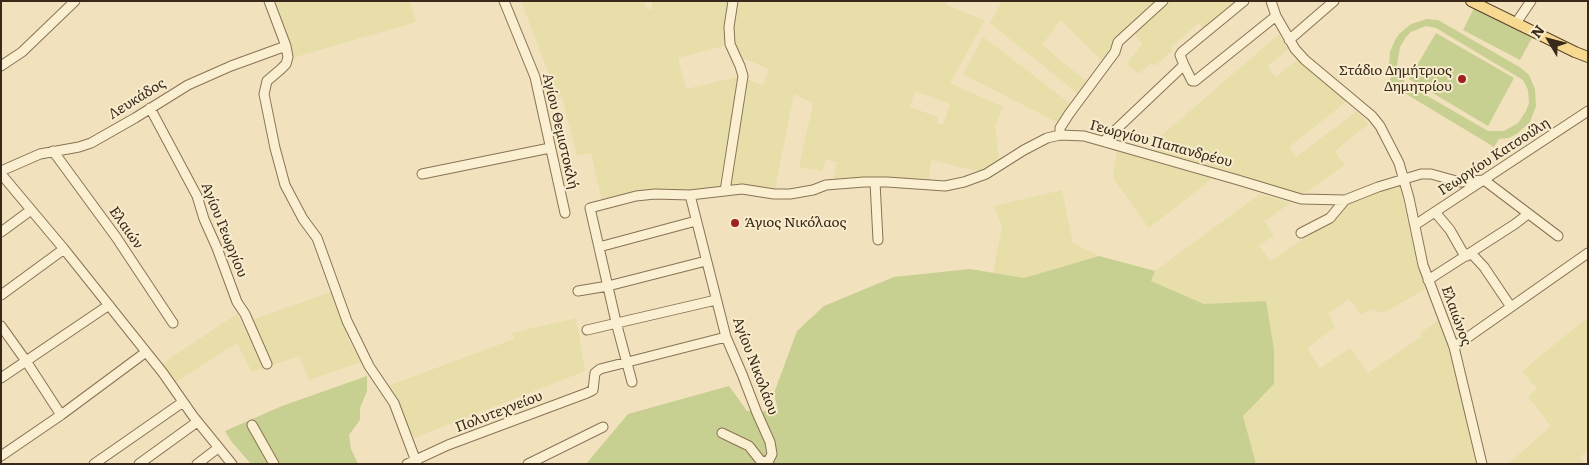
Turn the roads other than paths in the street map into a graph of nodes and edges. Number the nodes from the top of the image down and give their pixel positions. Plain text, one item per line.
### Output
1 (75, 1) edge
2 (269, 1) edge
3 (504, 1) edge
4 (733, 1) edge
5 (1163, 1) edge
6 (1244, 1) edge
7 (1271, 1) edge
8 (1334, 1) edge
9 (1471, 1) edge
10 (1487, 1) edge
11 (1531, 1) edge
12 (1276, 16) junction
13 (1518, 20) junction
14 (1288, 40) junction
15 (286, 46) junction
16 (1586, 54) edge
17 (1184, 65) junction
18 (1, 66) edge
19 (150, 108) junction
20 (1587, 113) edge
21 (1060, 135) junction
22 (1104, 141) junction
23 (550, 148) junction
24 (53, 151) junction
25 (1, 173) edge
26 (422, 174) dead end
27 (1404, 178) junction
28 (1484, 180) junction
29 (875, 182) junction
30 (725, 190) junction
31 (690, 196) junction
32 (1345, 200) junction
33 (31, 210) junction
34 (1435, 212) junction
35 (565, 213) dead end
36 (1528, 214) junction
37 (696, 221) junction
38 (1415, 226) junction
39 (1, 232) edge
40 (1301, 233) dead end
41 (1558, 236) dead end
42 (878, 240) dead end
43 (599, 247) junction
44 (64, 249) junction
45 (1588, 253) edge
46 (1469, 254) junction
47 (706, 261) junction
48 (1428, 280) junction
49 (608, 286) junction
50 (578, 291) dead end
51 (1, 295) edge
52 (716, 300) junction
53 (109, 305) junction
54 (1511, 307) junction
55 (616, 322) junction
56 (172, 323) dead end
57 (1, 326) edge
58 (587, 330) dead end
59 (726, 337) junction
60 (1454, 347) junction
61 (146, 352) junction
62 (26, 361) junction
63 (628, 362) junction
64 (267, 364) dead end
65 (1, 378) edge
66 (632, 382) dead end
67 (183, 402) junction
68 (61, 415) junction
69 (197, 422) junction
70 (252, 425) dead end
71 (604, 428) dead end
72 (722, 433) dead end
73 (218, 448) junction
74 (1, 456) edge
75 (413, 463) edge
76 (94, 464) edge
77 (139, 464) edge
78 (197, 464) edge
79 (232, 464) edge
80 (274, 464) edge
81 (528, 464) edge
82 (1482, 464) edge

1 - 18 street
2 - 15 street
3 - 23 street, Αγίου Θεμιστοκλή
4 - 30 street
5 - 21 street
6 - 17 street
7 - 12 street, Ελαιώνος
8 - 14 street
9 - 13 main road
10 - 13 main road
11 - 13 street
12 - 14 street, Ελαιώνος
12 - 17 street
13 - 16 main road
14 - 27 street, Ελαιώνος
15 - 19 street, Λευκάδος
15 - 75 street
17 - 22 street
19 - 24 street, Λευκάδος
19 - 64 street, Αγίου Γεωργίου
20 - 28 street, Γεωργίου Κατσούλη
21 - 22 street, Γεωργίου Παπανδρέου
21 - 29 street, Γεωργίου Παπανδρέου
22 - 32 street, Γεωργίου Παπανδρέου
23 - 26 street
23 - 35 street, Αγίου Θεμιστοκλή
24 - 25 street, Λευκάδος
24 - 56 street, Ελαιών
25 - 33 street
27 - 28 street, Γεωργίου Παπανδρέου
27 - 32 street, Γεωργίου Παπανδρέου
27 - 38 street, Ελαιώνος
28 - 34 street, Γεωργίου Κατσούλη
28 - 36 street
29 - 30 street, Γεωργίου Παπανδρέου
29 - 42 street
30 - 31 street, Γεωργίου Παπανδρέου
31 - 37 street, Αγίου Νικολάου
31 - 43 street, Γεωργίου Παπανδρέου
32 - 40 street
33 - 39 street
33 - 44 street
34 - 38 street, Γεωργίου Κατσούλη
34 - 46 street
36 - 41 street
36 - 46 street
37 - 43 street
37 - 47 street, Αγίου Νικολάου
38 - 48 street, Ελαιώνος
43 - 49 street
44 - 51 street
44 - 53 street
45 - 54 street
46 - 48 street
46 - 54 street
47 - 49 street
47 - 52 street, Αγίου Νικολάου
48 - 60 street, Ελαιώνος
49 - 50 street
49 - 55 street
52 - 55 street
52 - 59 street, Αγίου Νικολάου
53 - 61 street
53 - 62 street
54 - 60 street
55 - 58 street
55 - 63 street
57 - 62 street
59 - 63 street
59 - 72 street, Αγίου Νικολάου
60 - 82 street, Ελαιώνος
61 - 67 street
61 - 68 street
62 - 65 street
62 - 68 street
63 - 66 street
63 - 75 street, Πολυτεχνείου
67 - 69 street
67 - 76 street
68 - 74 street
69 - 73 street
69 - 77 street
70 - 80 street
71 - 81 street
73 - 78 street
73 - 79 street

